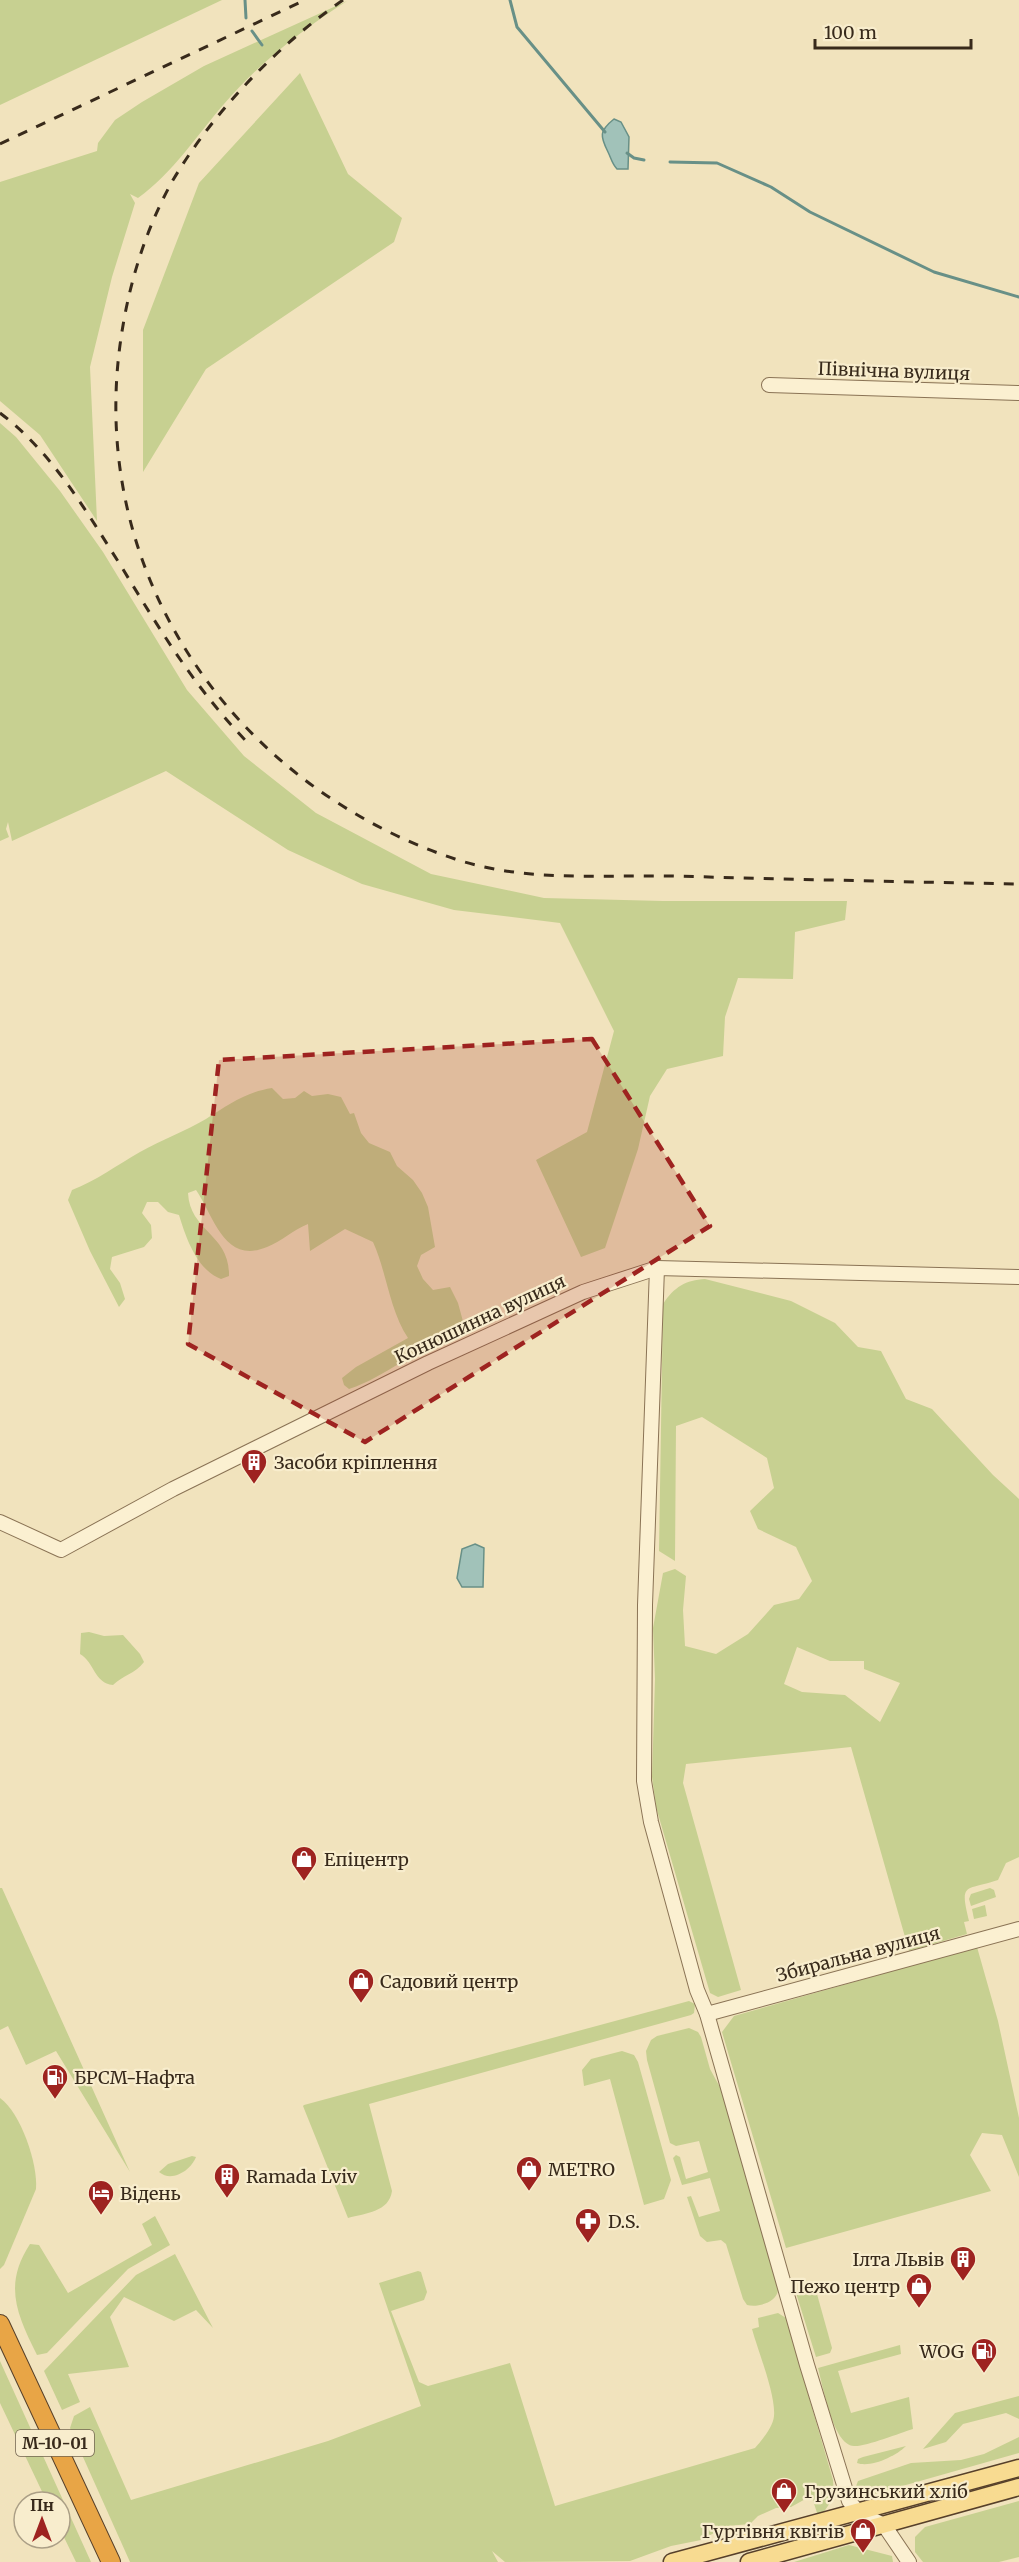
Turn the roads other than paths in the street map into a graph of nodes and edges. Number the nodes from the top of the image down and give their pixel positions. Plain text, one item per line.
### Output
1 (769, 385) dead end
2 (1019, 393) edge
3 (657, 1268) junction
4 (1019, 1277) edge
5 (0, 1522) edge
6 (1019, 1929) edge
7 (707, 2014) junction
8 (0, 2324) edge
9 (1019, 2468) edge
10 (1019, 2487) edge
11 (859, 2513) junction
12 (884, 2525) junction
13 (111, 2562) edge
14 (672, 2562) edge
15 (749, 2562) edge
16 (909, 2562) edge

1 - 2 street, Північна вулиця
3 - 4 street, Конюшинна вулиця
3 - 5 street, Конюшинна вулиця
3 - 7 street
6 - 7 street, Збиральна вулиця
7 - 11 street
8 - 13 highway, М-10-01
9 - 11 main road
10 - 12 main road
11 - 12 street
11 - 14 main road
12 - 15 main road
12 - 16 street

